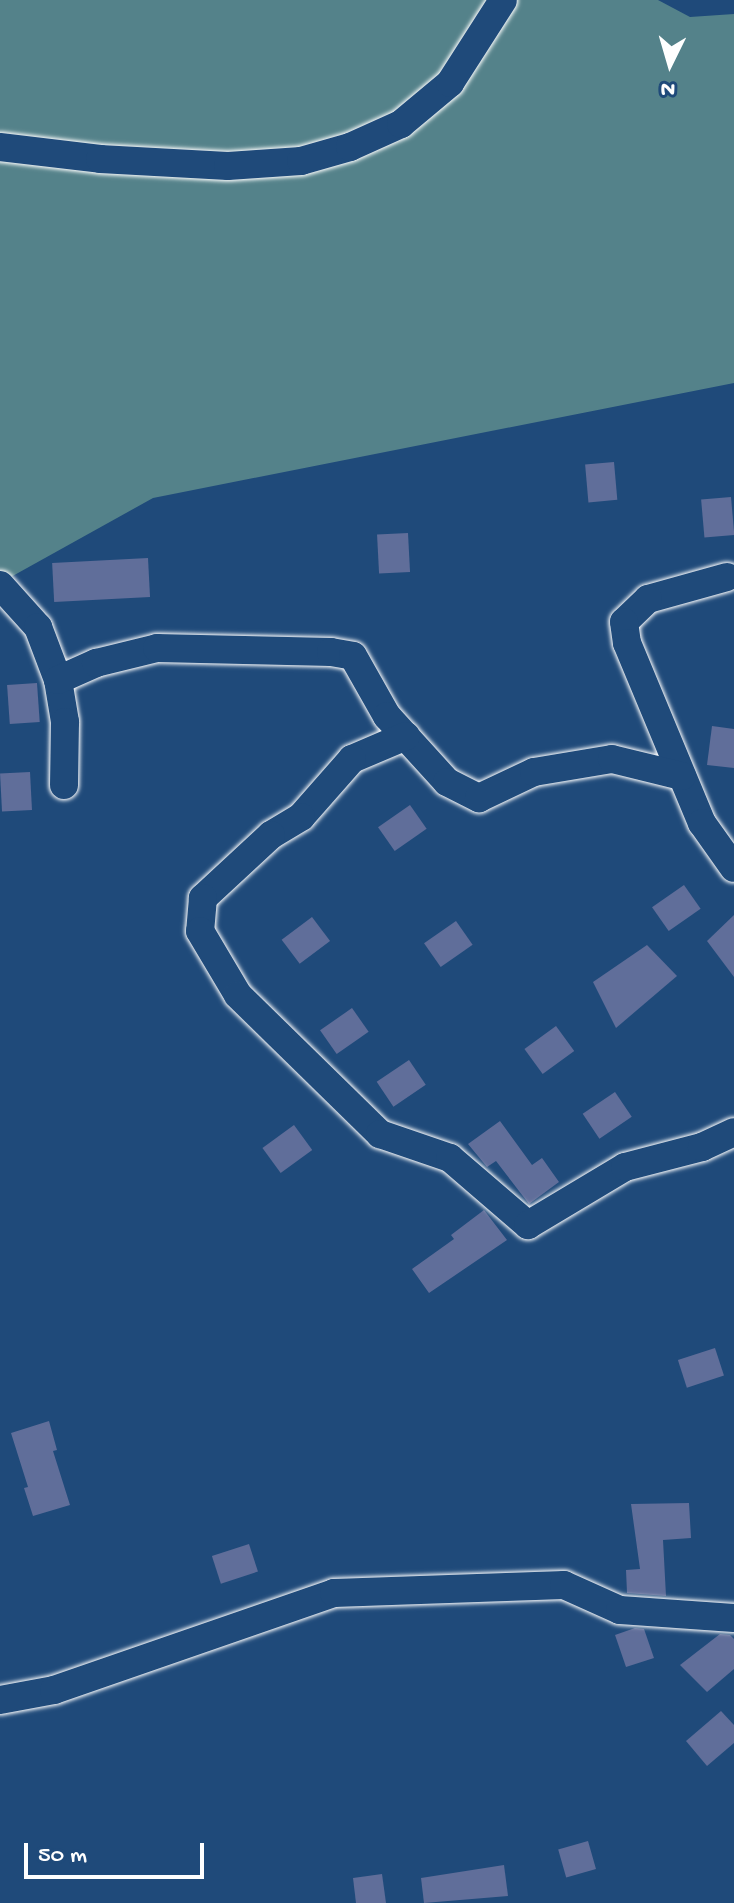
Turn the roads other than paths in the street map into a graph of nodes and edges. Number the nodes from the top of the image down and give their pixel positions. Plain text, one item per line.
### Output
1 (503, 0) edge
2 (0, 147) edge
3 (727, 577) dead end
4 (0, 585) edge
5 (58, 680) junction
6 (406, 736) junction
7 (682, 776) junction
8 (64, 785) dead end
9 (734, 868) edge
10 (734, 1132) edge
11 (734, 1618) edge
12 (0, 1700) edge

1 - 2 street
3 - 7 street
4 - 5 street
5 - 6 street
5 - 8 street
6 - 7 street
6 - 10 street
7 - 9 street
11 - 12 street

